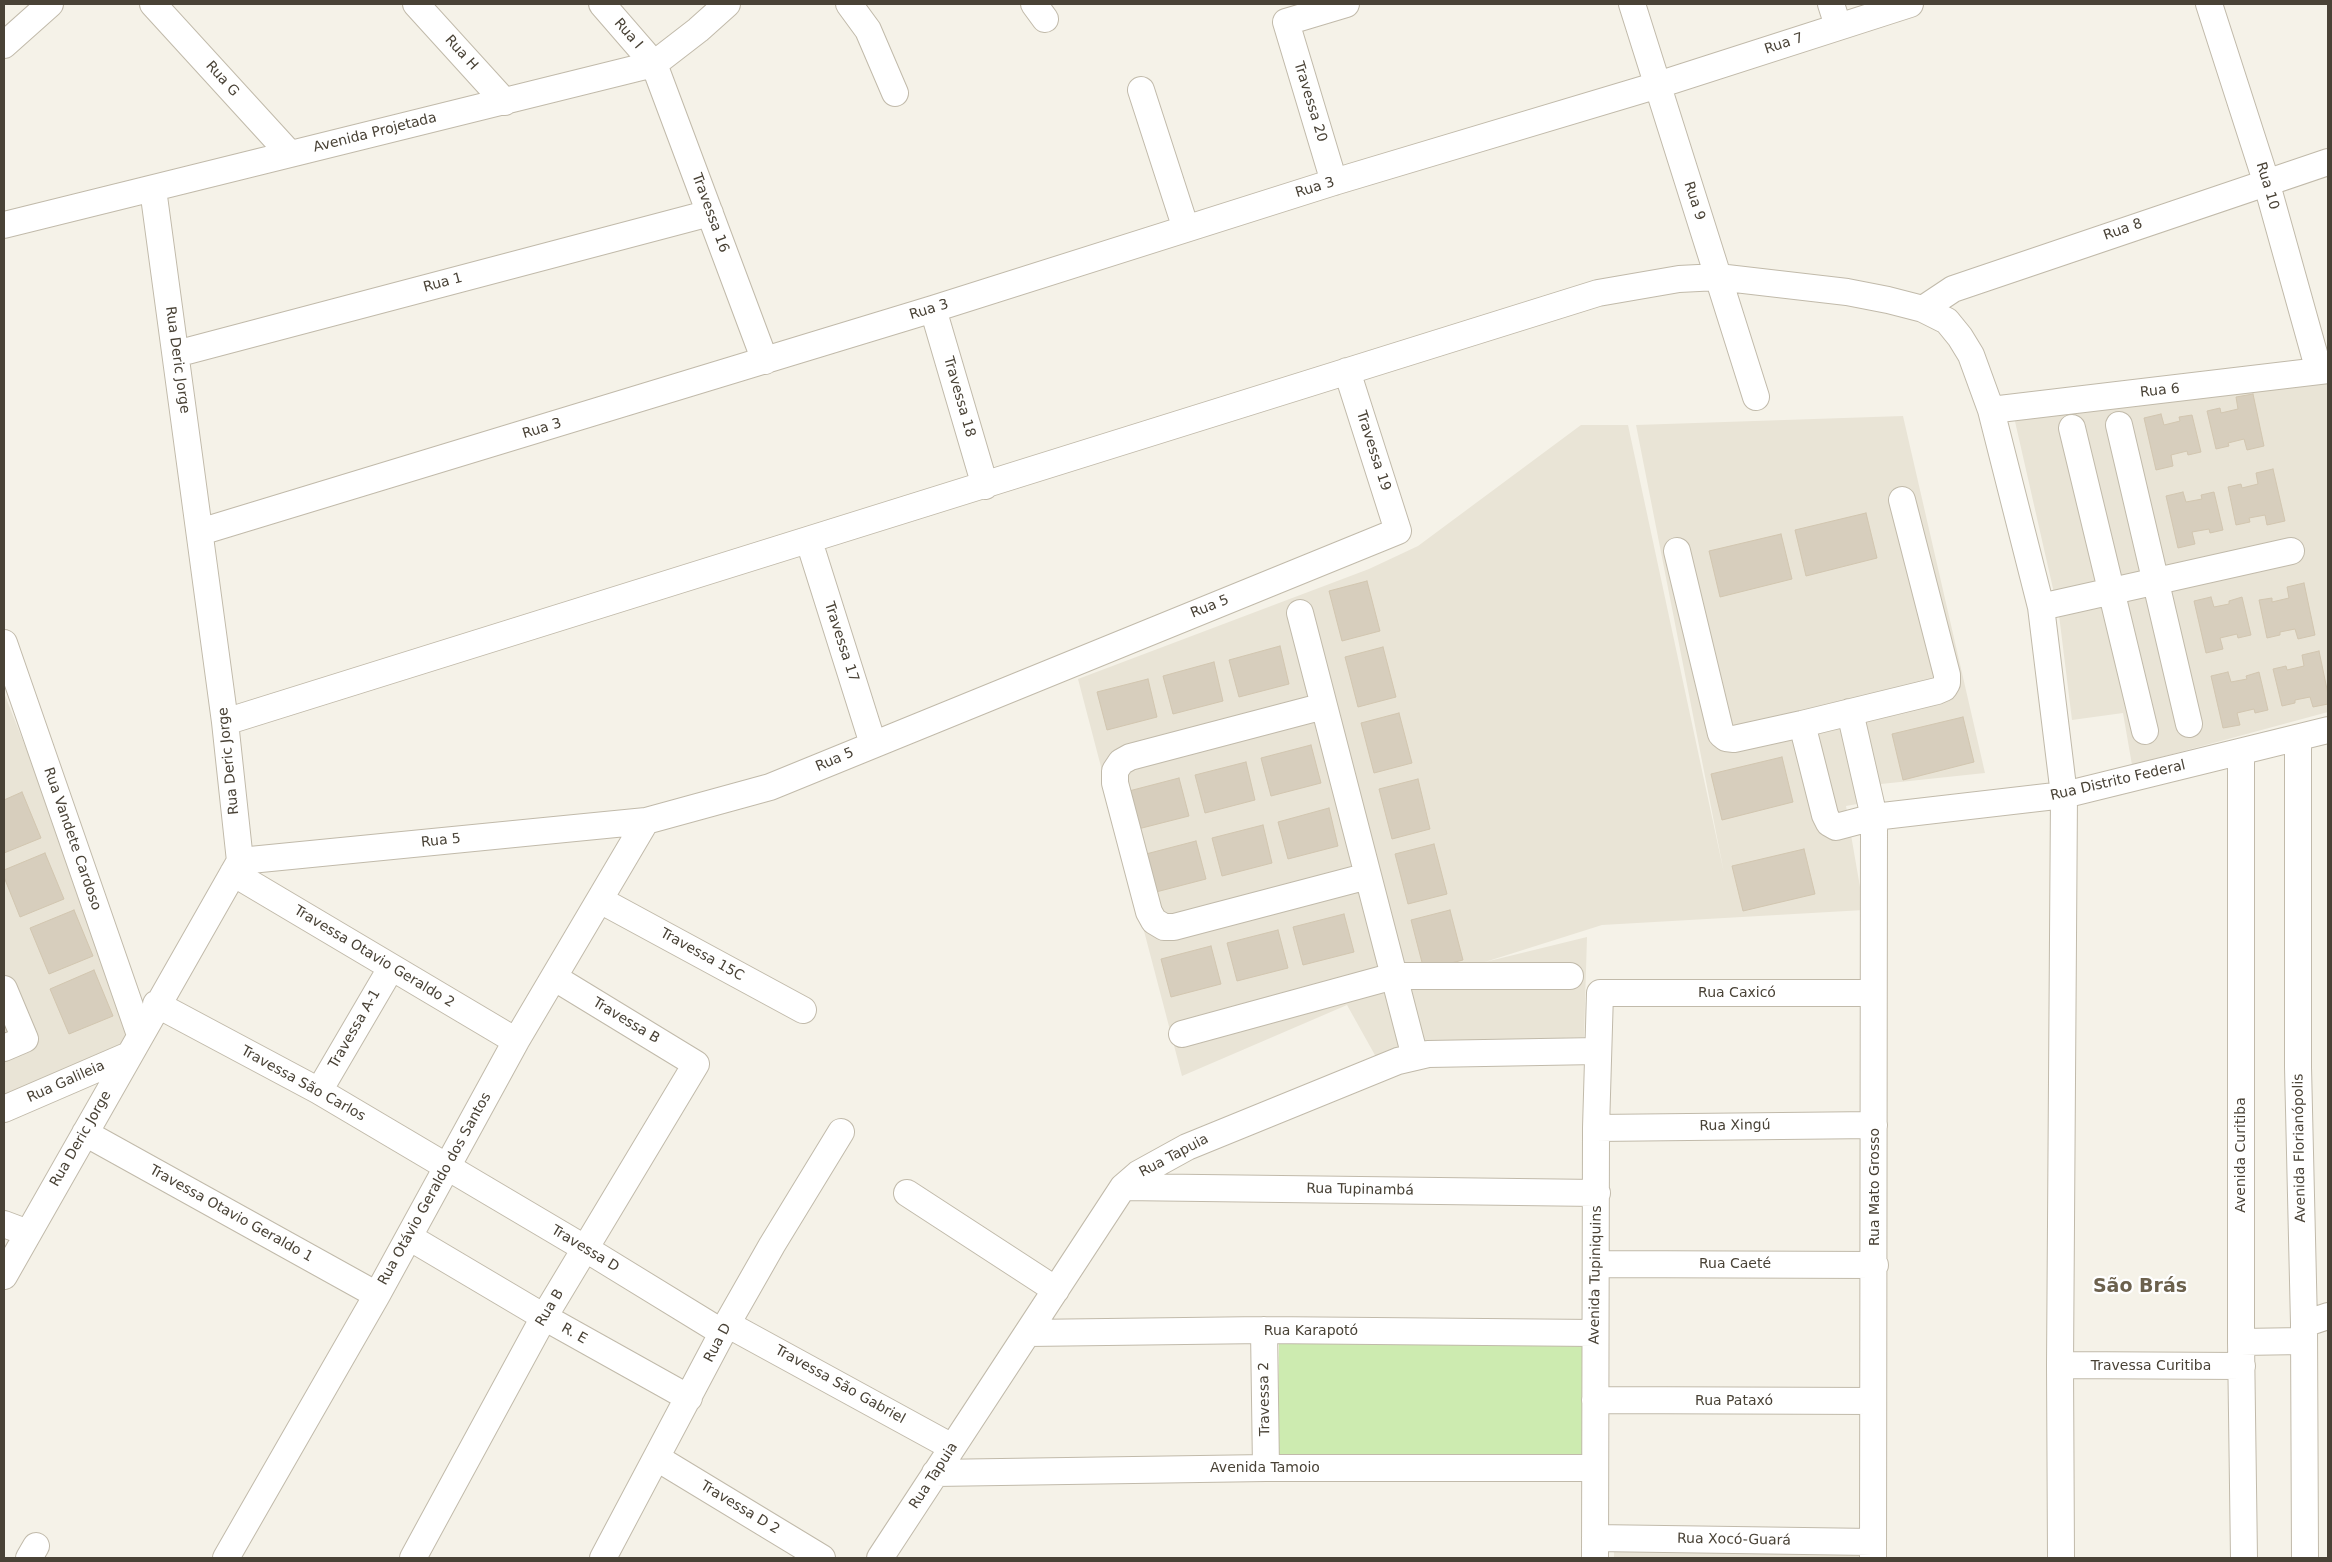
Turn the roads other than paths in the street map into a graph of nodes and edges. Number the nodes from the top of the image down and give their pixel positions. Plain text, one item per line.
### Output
1 (50, 4) edge
2 (153, 4) edge
3 (416, 4) edge
4 (602, 4) edge
5 (727, 4) edge
6 (849, 4) edge
7 (1632, 4) edge
8 (1910, 4) edge
9 (2209, 4) edge
10 (1331, 6) edge
11 (1835, 15) edge
12 (4, 45) edge
13 (654, 64) junction
14 (1658, 85) junction
15 (1141, 90) dead end
16 (895, 93) dead end
17 (505, 102) junction
18 (290, 154) junction
19 (2328, 162) edge
20 (1334, 182) junction
21 (2266, 182) junction
22 (153, 189) junction
23 (710, 213) junction
24 (4, 225) edge
25 (1186, 229) junction
26 (1718, 277) junction
27 (934, 309) junction
28 (1923, 309) junction
29 (176, 354) junction
30 (765, 361) junction
31 (2324, 370) edge
32 (1347, 371) junction
33 (1756, 398) dead end
34 (1992, 410) junction
35 (2119, 424) dead end
36 (2072, 428) dead end
37 (985, 486) junction
38 (1902, 500) dead end
39 (1398, 531) joint
40 (200, 532) junction
41 (809, 541) junction
42 (1677, 551) dead end
43 (2291, 551) dead end
44 (2157, 581) junction
45 (2111, 592) junction
46 (2041, 607) junction
47 (1300, 613) dead end
48 (4, 643) edge
49 (1324, 706) junction
50 (1850, 712) junction
51 (225, 722) junction
52 (1802, 724) junction
53 (2189, 724) dead end
54 (2328, 730) edge
55 (2145, 731) dead end
56 (2298, 738) junction
57 (873, 744) junction
58 (2240, 753) junction
59 (2064, 795) junction
60 (1874, 817) junction
61 (646, 821) junction
62 (236, 867) junction
63 (1368, 876) junction
64 (600, 900) junction
65 (391, 968) junction
66 (1394, 976) junction
67 (1570, 976) dead end
68 (555, 978) junction
69 (4, 989) edge
70 (1600, 993) joint
71 (1873, 993) junction
72 (156, 1004) junction
73 (803, 1010) dead end
74 (1182, 1034) dead end
75 (516, 1041) junction
76 (134, 1045) junction
77 (4, 1048) edge
78 (1597, 1051) junction
79 (1414, 1052) junction
80 (696, 1064) joint
81 (319, 1091) junction
82 (4, 1109) edge
83 (1874, 1125) junction
84 (1596, 1128) junction
85 (841, 1132) dead end
86 (85, 1133) junction
87 (448, 1166) junction
88 (1123, 1187) junction
89 (907, 1192) dead end
90 (1597, 1193) junction
91 (4, 1224) edge
92 (28, 1233) junction
93 (409, 1237) junction
94 (586, 1249) junction
95 (1596, 1264) junction
96 (1875, 1265) junction
97 (4, 1276) edge
98 (1056, 1290) junction
99 (377, 1295) junction
100 (2328, 1316) edge
101 (544, 1317) junction
102 (725, 1328) junction
103 (1264, 1330) junction
104 (2304, 1332) junction
105 (1028, 1333) junction
106 (1595, 1333) junction
107 (2242, 1354) junction
108 (2060, 1365) junction
109 (689, 1398) junction
110 (1596, 1400) junction
111 (1873, 1401) junction
112 (952, 1447) junction
113 (657, 1458) junction
114 (1266, 1468) junction
115 (1596, 1468) junction
116 (935, 1473) junction
117 (1595, 1548) edge
118 (1873, 1550) edge
119 (226, 1558) edge
120 (413, 1558) edge
121 (603, 1558) edge
122 (822, 1558) edge
123 (880, 1558) edge
124 (2061, 1558) edge
125 (2244, 1558) edge
126 (2305, 1558) edge

1 - 12 street
2 - 18 street, Rua G
3 - 17 street, Rua H
4 - 13 street, Rua I
5 - 13 street, Avenida Projetada
6 - 16 street
7 - 14 street, Rua 9
8 - 11 street, Rua 7
9 - 21 street, Rua 10
10 - 20 street, Travessa 20
11 - 14 street, Rua 7
13 - 17 street, Avenida Projetada
13 - 23 street, Travessa 16
14 - 20 street, Rua 3
14 - 26 street, Rua 9
15 - 25 street
17 - 18 street, Avenida Projetada
18 - 22 street, Avenida Projetada
19 - 21 street, Rua 8
20 - 25 street, Rua 3
21 - 28 street, Rua 8
21 - 31 street, Rua 10
22 - 24 street, Avenida Projetada
22 - 29 street, Rua Deric Jorge
23 - 29 street, Rua 1
23 - 30 street, Travessa 16
25 - 27 street, Rua 3
26 - 28 street
26 - 32 street
26 - 33 street, Rua 9
27 - 30 street, Rua 3
27 - 37 street, Travessa 18
28 - 34 street
29 - 40 street, Rua Deric Jorge
30 - 40 street, Rua 3
31 - 34 street, Rua 6
32 - 37 street
32 - 39 street, Travessa 19
34 - 46 street
35 - 44 street
36 - 45 street
37 - 41 street
38 - 50 street
39 - 57 street, Rua 5
40 - 51 street, Rua Deric Jorge
41 - 51 street
41 - 57 street, Travessa 17
42 - 52 street
43 - 44 street
44 - 45 street
44 - 53 street
45 - 46 street
45 - 55 street
46 - 59 street
47 - 49 street
48 - 76 street, Rua Vandete Cardoso
49 - 63 street
49 - 63 street
50 - 52 street
50 - 60 street, Rua Mato Grosso
51 - 62 street, Rua Deric Jorge
52 - 60 street, Rua Distrito Federal
54 - 56 street, Rua Distrito Federal
56 - 58 street, Rua Distrito Federal
56 - 104 street, Avenida Florianópolis
57 - 61 street, Rua 5
58 - 59 street, Rua Distrito Federal
58 - 107 street, Avenida Curitiba
59 - 60 street, Rua Distrito Federal
59 - 108 street
60 - 71 street, Rua Mato Grosso
61 - 62 street, Rua 5
61 - 64 street, Rua Otávio Geraldo dos Santos
62 - 65 street, Travessa Otavio Geraldo 2
62 - 72 street, Rua Deric Jorge
63 - 66 street
64 - 68 street, Rua Otávio Geraldo dos Santos
64 - 73 street, Travessa 15C
65 - 75 street, Travessa Otavio Geraldo 2
65 - 81 street, Travessa A-1
66 - 67 street
66 - 74 street
66 - 79 street
68 - 75 street, Rua Otávio Geraldo dos Santos
68 - 80 street, Travessa B
69 - 77 street
70 - 71 street, Rua Caxicó
70 - 78 street, Avenida Tupiniquins
71 - 83 street, Rua Mato Grosso
72 - 76 street, Rua Deric Jorge
72 - 81 street, Travessa São Carlos
75 - 87 street, Rua Otávio Geraldo dos Santos
76 - 82 street, Rua Galileia
76 - 86 street, Rua Deric Jorge
78 - 79 street, Rua Tapuia
78 - 84 street, Avenida Tupiniquins
79 - 88 street, Rua Tapuia
80 - 94 street, Rua B
81 - 87 street, Travessa São Carlos
83 - 84 street, Rua Xingú
83 - 96 street, Rua Mato Grosso
84 - 90 street, Avenida Tupiniquins
85 - 102 street, Rua D
86 - 92 street, Rua Deric Jorge
86 - 99 street, Travessa Otavio Geraldo 1
87 - 93 street, Rua Otávio Geraldo dos Santos
87 - 94 street, Travessa D
88 - 90 street, Rua Tupinambá
88 - 98 street, Rua Tapuia
89 - 98 street
90 - 95 street, Avenida Tupiniquins
91 - 92 street
92 - 97 street, Rua Deric Jorge
93 - 99 street, Rua Otávio Geraldo dos Santos
93 - 101 street, R. E
94 - 101 street, Rua B
94 - 102 street, Travessa D
95 - 96 street, Rua Caeté
95 - 106 street, Avenida Tupiniquins
96 - 111 street, Rua Mato Grosso
98 - 105 street, Rua Tapuia
99 - 119 street, Rua Otávio Geraldo dos Santos
100 - 104 street, Travessa Curitiba
101 - 109 street, R. E
101 - 120 street, Rua B
102 - 109 street, Rua D
102 - 112 street, Travessa São Gabriel
103 - 105 street, Rua Karapotó
103 - 106 street, Rua Karapotó
103 - 114 street, Travessa 2
104 - 107 street, Travessa Curitiba
104 - 126 street, Avenida Florianópolis
105 - 112 street, Rua Tapuia
106 - 110 street, Avenida Tupiniquins
107 - 108 street, Travessa Curitiba
107 - 125 street, Avenida Curitiba
108 - 124 street
109 - 113 street, Rua D
110 - 111 street, Rua Pataxó
110 - 115 street, Avenida Tupiniquins
111 - 118 street, Rua Mato Grosso
112 - 116 street, Rua Tapuia
113 - 121 street, Rua D
113 - 122 street, Travessa D 2
114 - 115 street, Avenida Tamoio
114 - 116 street, Avenida Tamoio
115 - 117 street, Avenida Tupiniquins
116 - 123 street, Rua Tapuia
117 - 118 street, Rua Xocó-Guará

